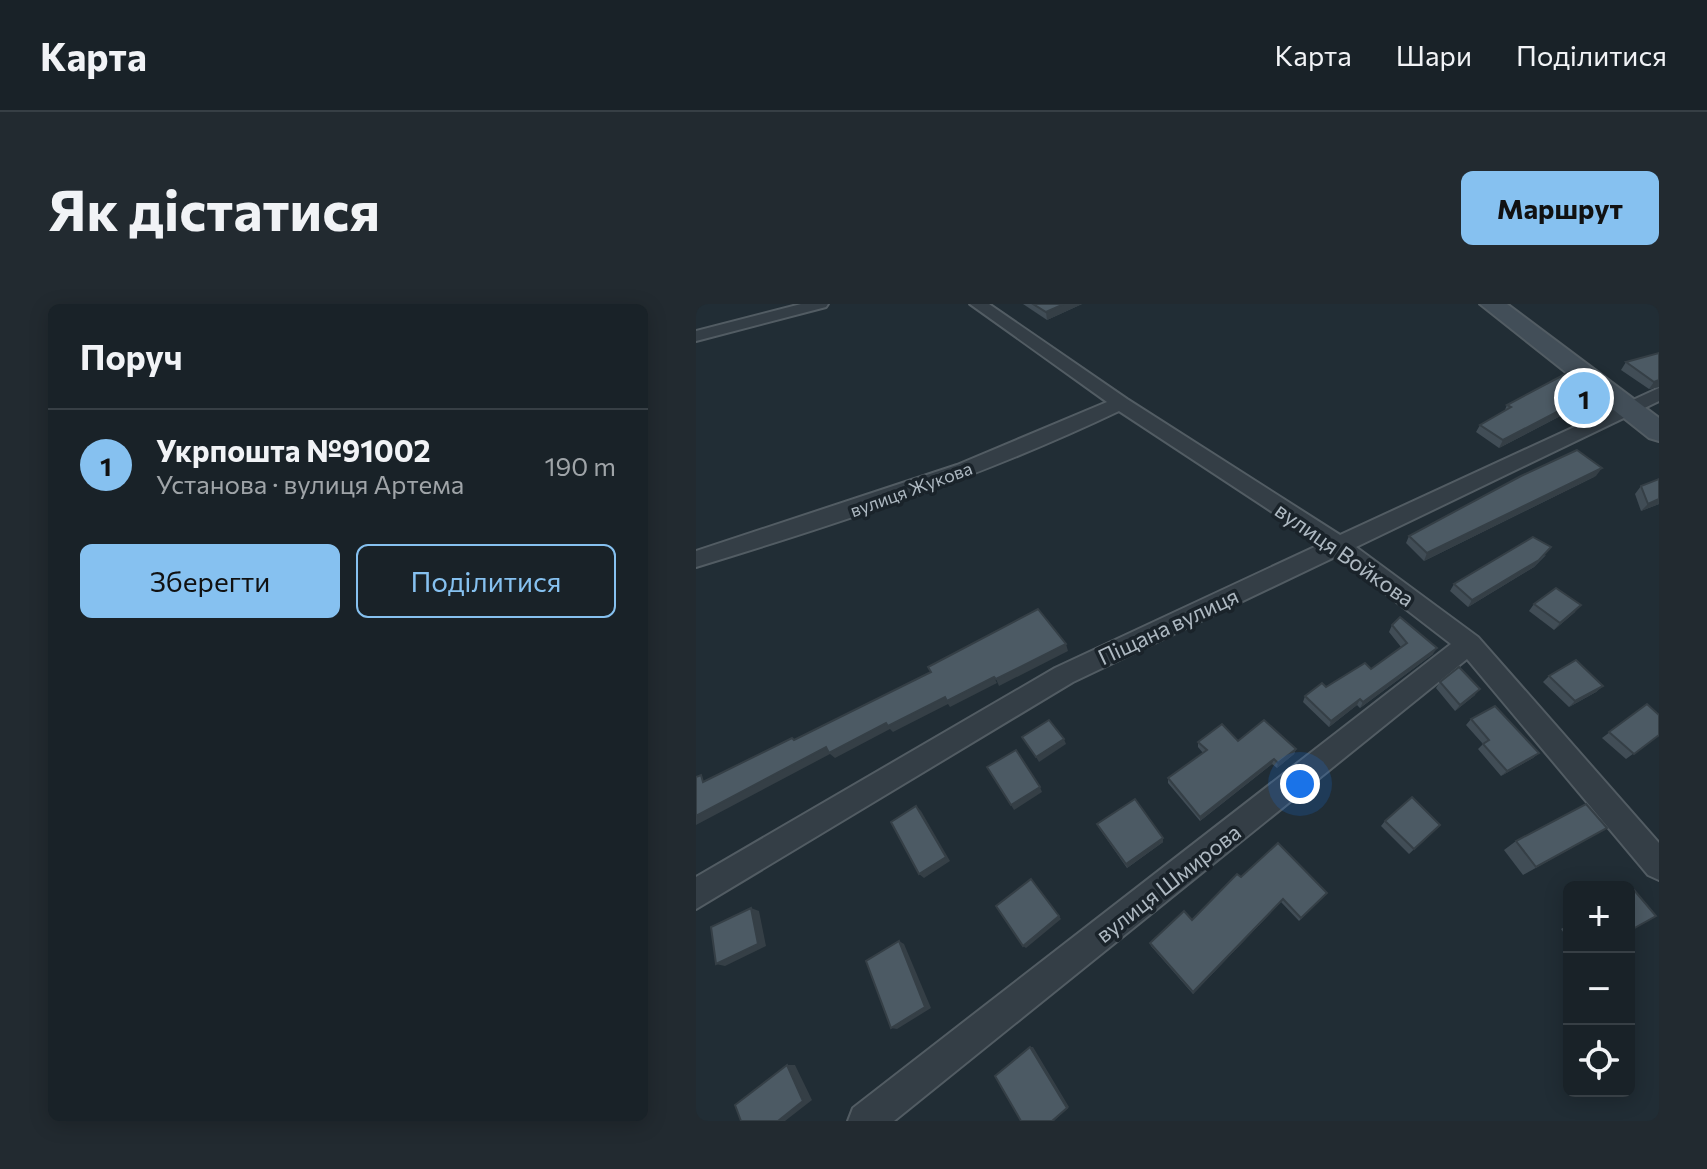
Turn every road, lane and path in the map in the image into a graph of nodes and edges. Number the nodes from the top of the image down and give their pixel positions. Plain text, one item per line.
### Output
1 (820, 304) edge
2 (978, 304) edge
3 (1492, 304) edge
4 (696, 336) edge
5 (1659, 394) edge
6 (1120, 403) junction
7 (1628, 408) junction
8 (1659, 432) edge
9 (1338, 545) junction
10 (696, 559) edge
11 (1469, 644) junction
12 (1659, 865) edge
13 (696, 894) edge
14 (866, 1121) edge

1 - 4 street
2 - 6 street, вулиця Войкова
3 - 7 street
5 - 7 street, Піщана вулиця
6 - 9 street, вулиця Войкова
6 - 10 street, вулиця Жукова
7 - 8 street
7 - 9 street, Піщана вулиця
9 - 11 street, вулиця Войкова
9 - 13 street, Піщана вулиця
11 - 12 street, вулиця Войкова
11 - 14 street, вулиця Шмирова

